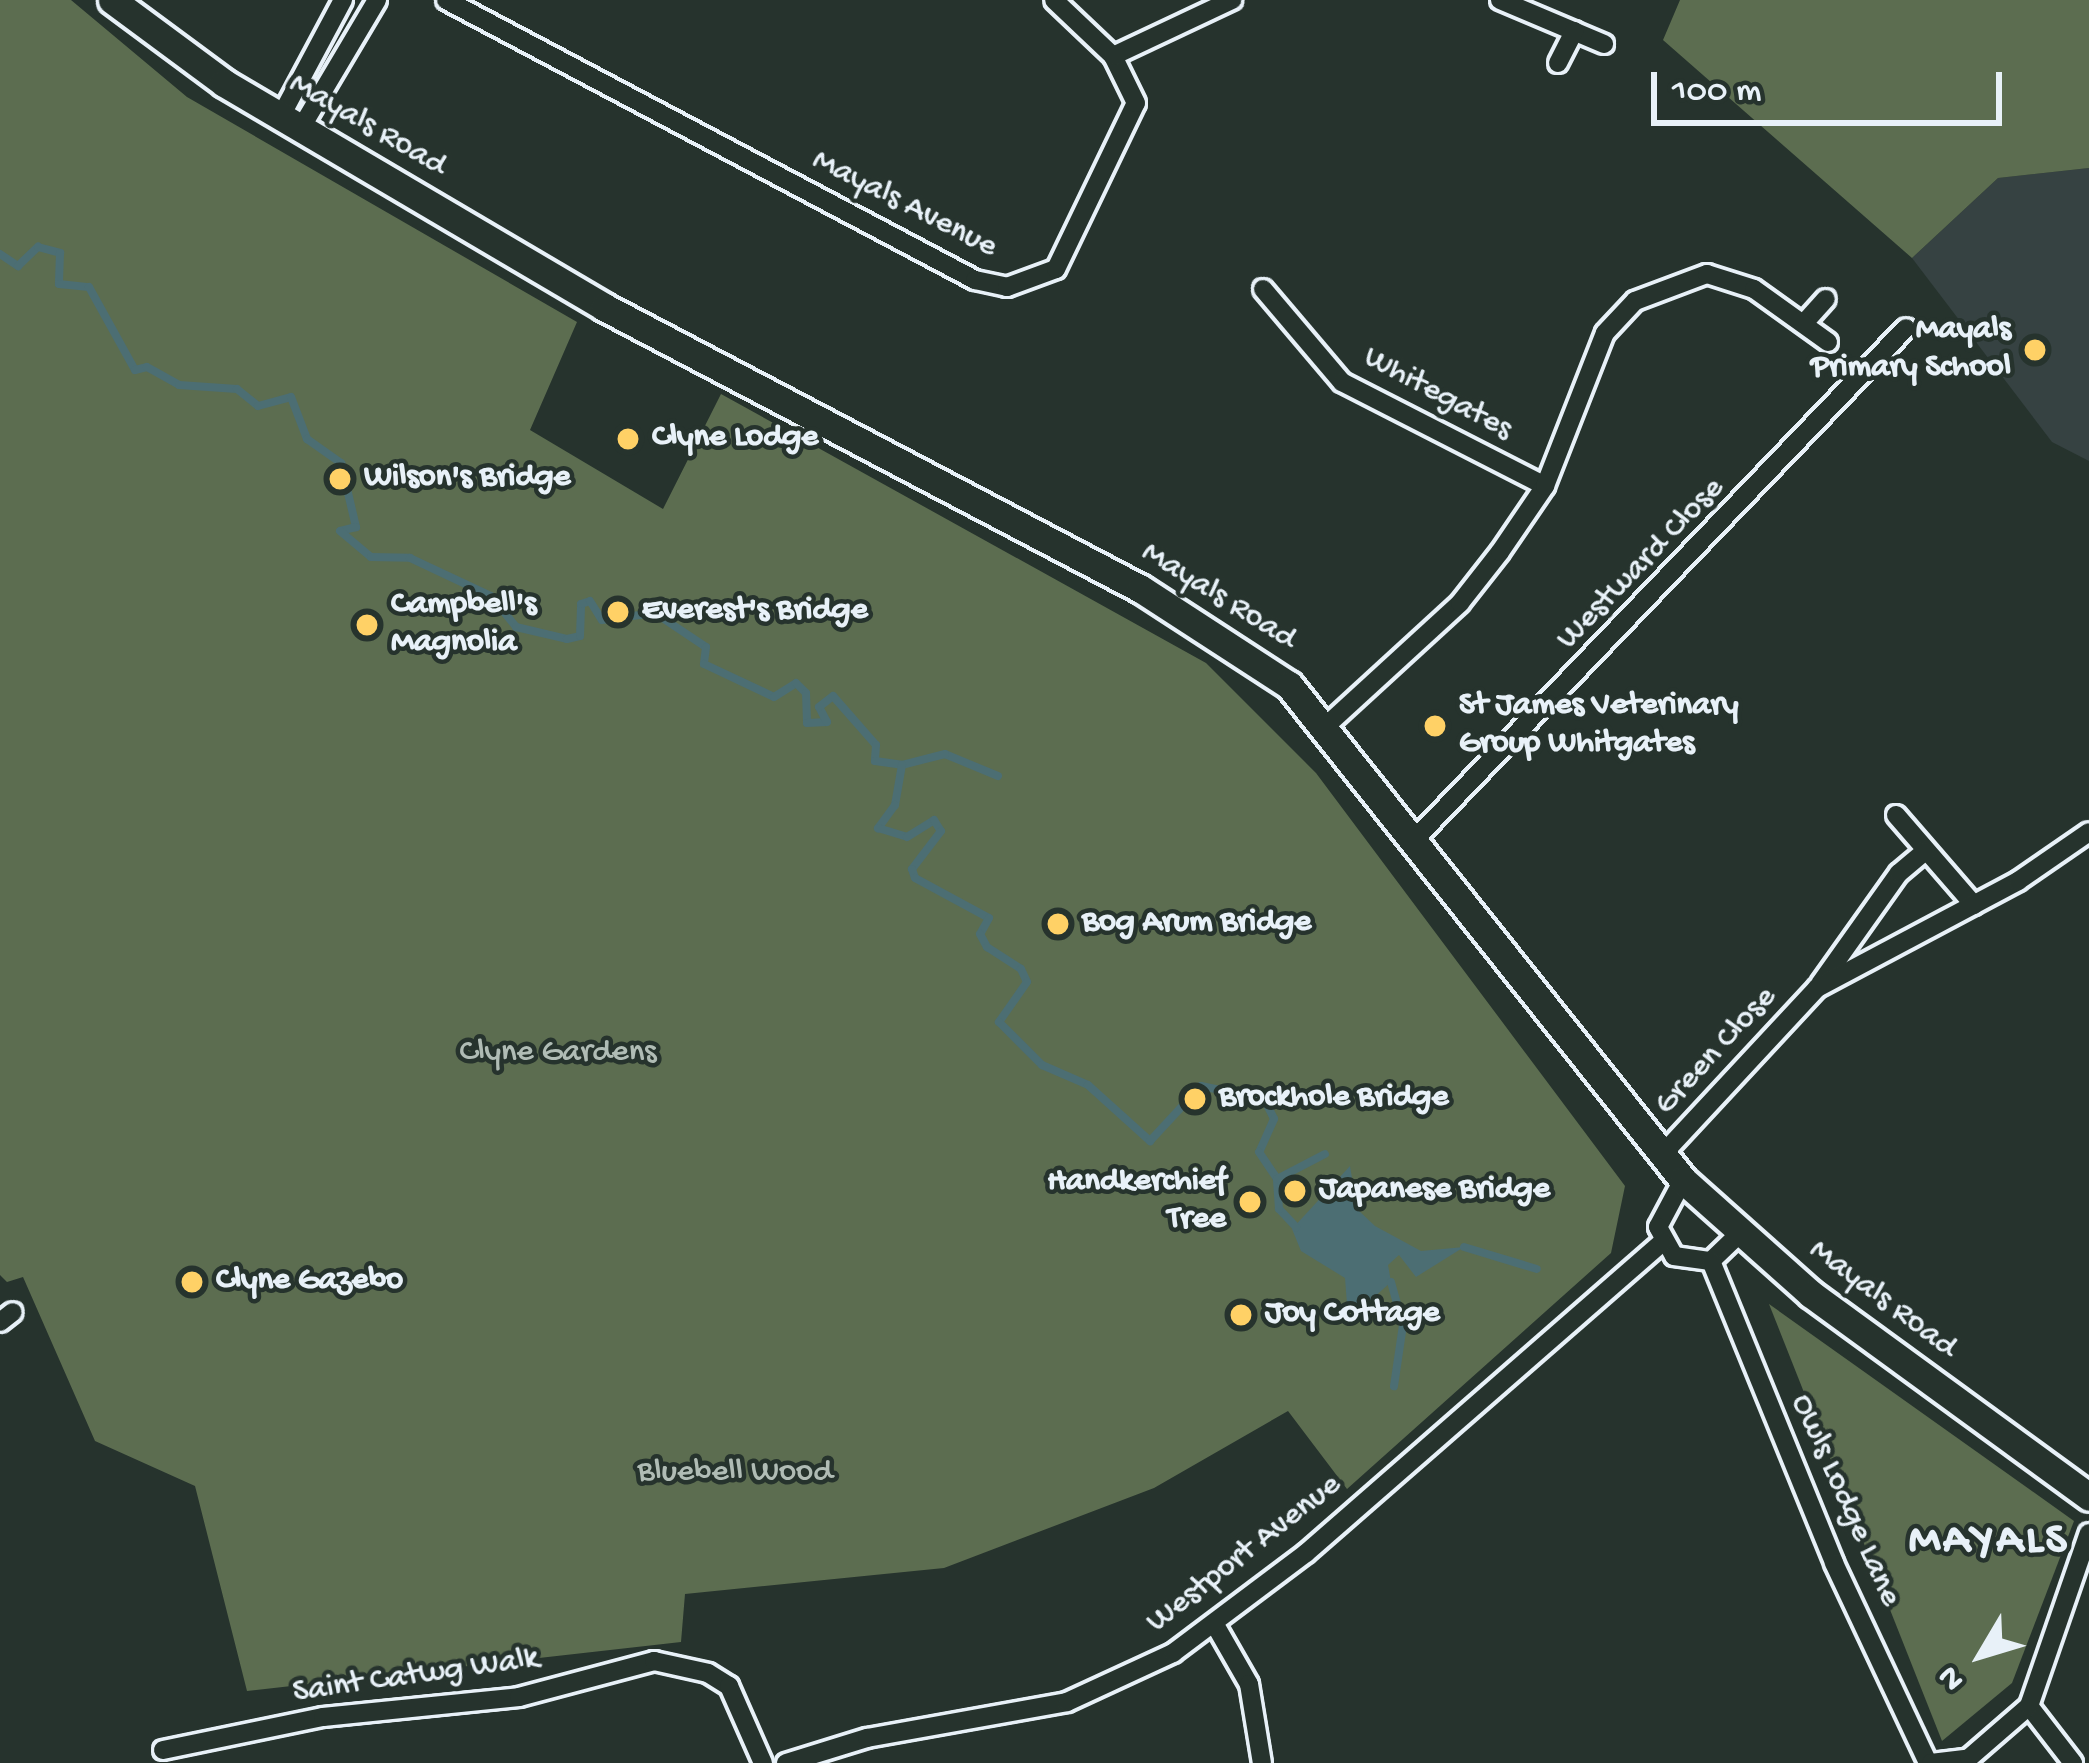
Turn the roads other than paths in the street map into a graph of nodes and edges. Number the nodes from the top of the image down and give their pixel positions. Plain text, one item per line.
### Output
1 (112, 0) edge
2 (344, 0) edge
3 (376, 0) edge
4 (446, 0) edge
5 (1054, 0) edge
6 (1232, 0) edge
7 (1500, 0) edge
8 (1574, 31) junction
9 (1604, 44) dead end
10 (1114, 56) junction
11 (1558, 62) dead end
12 (291, 122) junction
13 (1263, 289) dead end
14 (1826, 298) dead end
15 (1805, 322) junction
16 (1906, 328) dead end
17 (1828, 342) dead end
18 (1545, 486) junction
19 (1327, 725) junction
20 (1895, 815) dead end
21 (2089, 832) edge
22 (1416, 838) junction
23 (1925, 851) junction
24 (1973, 905) junction
25 (1817, 988) junction
26 (1660, 1157) junction
27 (1683, 1180) junction
28 (1739, 1234) junction
29 (1662, 1242) junction
30 (1712, 1262) junction
31 (2089, 1497) edge
32 (2089, 1532) edge
33 (1214, 1623) junction
34 (2029, 1706) junction
35 (163, 1750) dead end
36 (763, 1763) edge
37 (786, 1763) edge
38 (1262, 1763) edge
39 (1929, 1763) edge
40 (2073, 1763) edge

1 - 12 main road, Mayals Road
2 - 12 street
3 - 12 street
4 - 10 street, Mayals Avenue
5 - 10 street, Mayals Avenue
6 - 10 street
7 - 8 street
8 - 9 street
8 - 11 street
12 - 19 main road, Mayals Road
13 - 18 street, Whitegates
14 - 15 street
15 - 17 street
15 - 18 street
16 - 22 street, Westward Close
18 - 19 street
19 - 22 main road, Mayals Road
20 - 23 street
21 - 24 street, Green Close
22 - 26 main road, Mayals Road
23 - 24 street
23 - 25 street, Green Close
24 - 25 street, Green Close
25 - 26 street, Green Close
26 - 27 main road, Mayals Road
27 - 28 main road, Mayals Road
27 - 29 street
28 - 30 street
28 - 31 main road, Mayals Road
29 - 30 street
29 - 33 street, Westport Avenue
30 - 39 street, Owls Lodge Lane
32 - 34 street
33 - 37 street, Westport Avenue
33 - 38 street
34 - 39 street
34 - 40 street
35 - 36 street, Saint Catwg Walk

